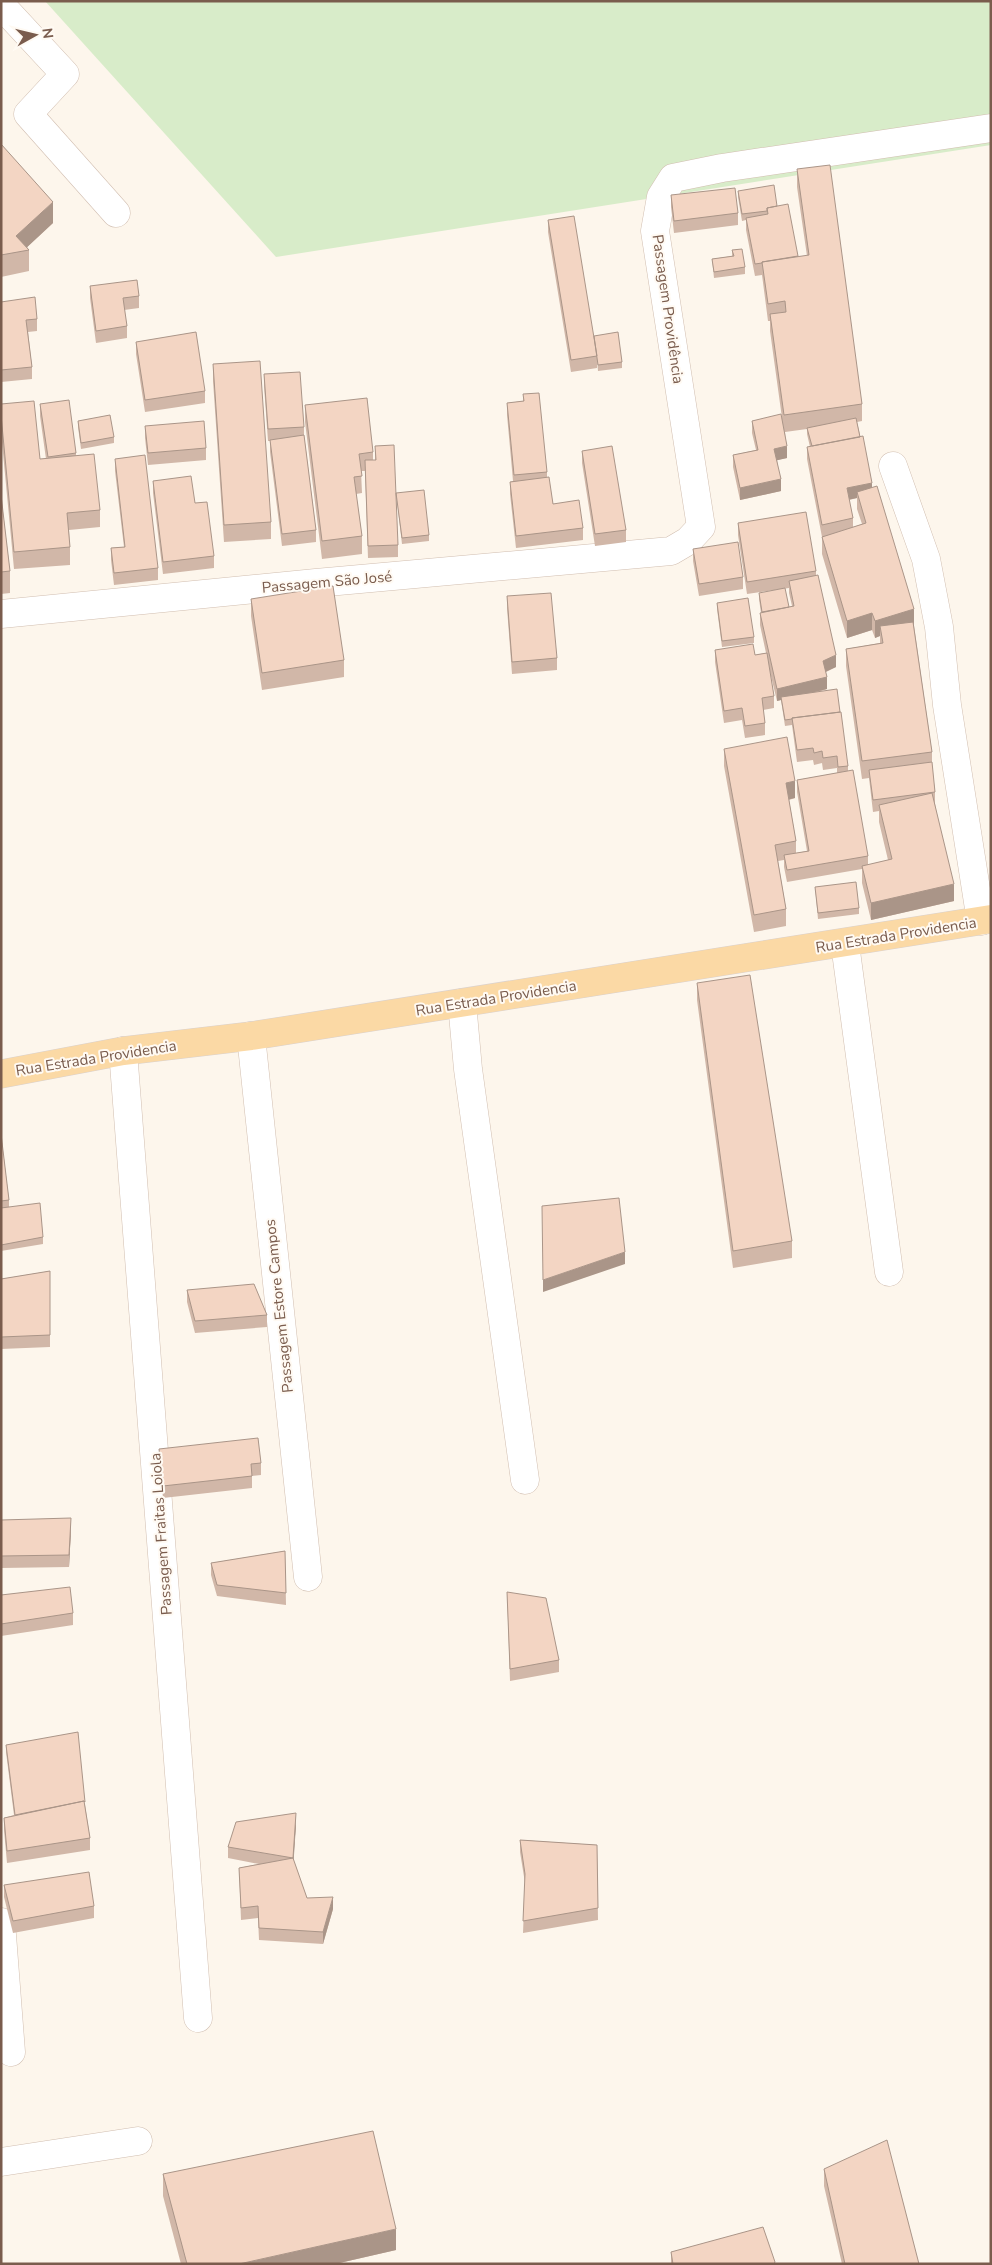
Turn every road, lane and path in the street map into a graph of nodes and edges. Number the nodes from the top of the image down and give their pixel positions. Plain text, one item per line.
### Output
1 (1, 5) edge
2 (991, 128) edge
3 (116, 213) dead end
4 (893, 466) dead end
5 (654, 554) joint
6 (1, 614) edge
7 (986, 920) edge
8 (845, 944) junction
9 (462, 1003) junction
10 (251, 1036) junction
11 (123, 1051) junction
12 (1, 1074) edge
13 (889, 1272) dead end
14 (525, 1480) dead end
15 (308, 1577) dead end
16 (1, 1922) edge
17 (198, 2018) dead end
18 (11, 2052) dead end
19 (138, 2142) dead end
20 (1, 2162) edge

1 - 3 street
2 - 5 street, Passagem Providência
4 - 7 street
5 - 6 street, Passagem São José
7 - 8 main road, Rua Estrada Providencia
8 - 9 main road, Rua Estrada Providencia
8 - 13 street
9 - 10 main road, Rua Estrada Providencia
9 - 14 street
10 - 11 main road, Rua Estrada Providencia
10 - 15 street, Passagem Estore Campos
11 - 12 main road, Rua Estrada Providencia
11 - 17 street, Passagem Fraitas Loiola
16 - 18 street
19 - 20 street

